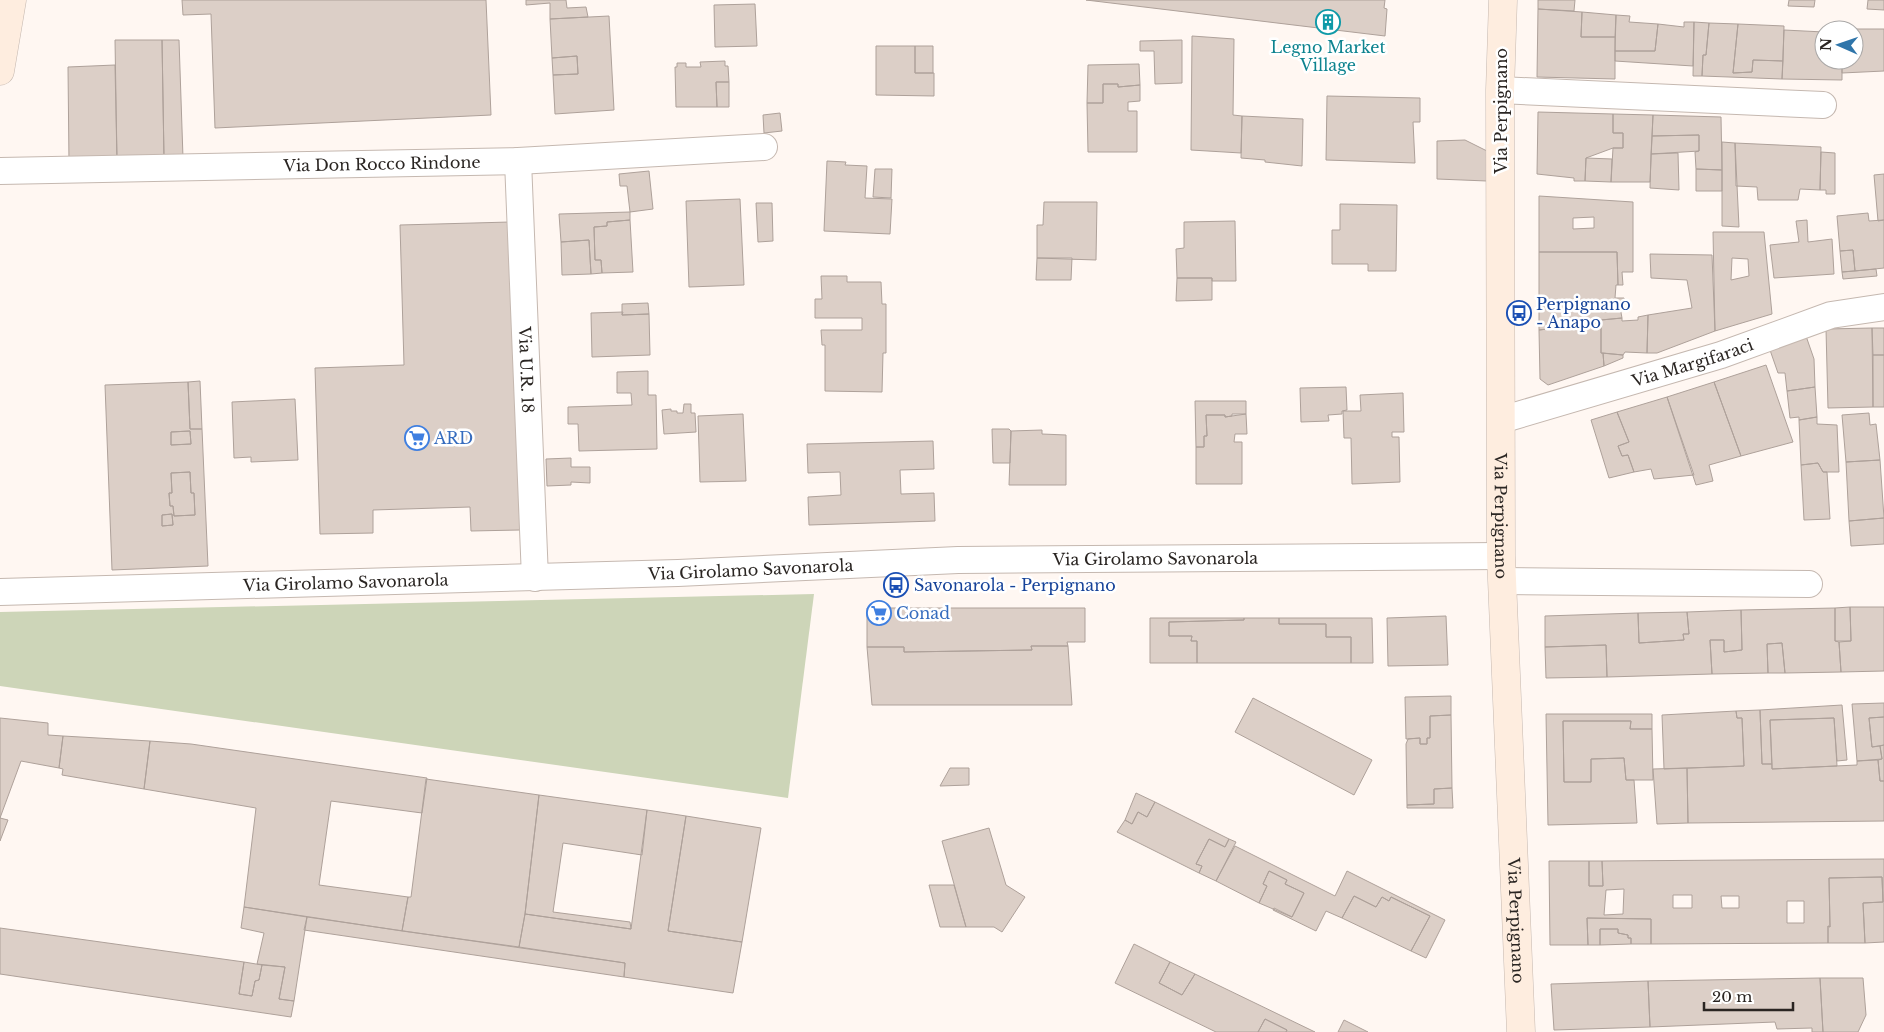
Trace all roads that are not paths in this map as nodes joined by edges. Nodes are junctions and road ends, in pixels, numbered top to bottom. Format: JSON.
{"nodes":[{"id":1,"x":12,"y":0,"type":"edge"},
{"id":2,"x":1502,"y":0,"type":"edge"},
{"id":3,"x":0,"y":71,"type":"edge"},
{"id":4,"x":1500,"y":90,"type":"junction"},
{"id":5,"x":1823,"y":105,"type":"dead end"},
{"id":6,"x":764,"y":148,"type":"dead end"},
{"id":7,"x":518,"y":161,"type":"junction"},
{"id":8,"x":0,"y":171,"type":"edge"},
{"id":9,"x":1884,"y":307,"type":"edge"},
{"id":10,"x":1501,"y":420,"type":"junction"},
{"id":11,"x":1502,"y":568,"type":"junction"},
{"id":12,"x":535,"y":578,"type":"junction"},
{"id":13,"x":1809,"y":584,"type":"dead end"},
{"id":14,"x":0,"y":592,"type":"edge"},
{"id":15,"x":1521,"y":1032,"type":"edge"}],
"edges":[{"from":1,"to":3,"type":"street"},
{"from":2,"to":4,"type":"street","name":"Via Perpignano"},
{"from":4,"to":5,"type":"street"},
{"from":4,"to":10,"type":"street","name":"Via Perpignano"},
{"from":6,"to":7,"type":"street","name":"Via Don Rocco Rindone"},
{"from":7,"to":8,"type":"street","name":"Via Don Rocco Rindone"},
{"from":7,"to":12,"type":"street","name":"Via U.R. 18"},
{"from":9,"to":10,"type":"street","name":"Via Margifaraci"},
{"from":10,"to":11,"type":"street","name":"Via Perpignano"},
{"from":11,"to":12,"type":"street","name":"Via Girolamo Savonarola"},
{"from":11,"to":13,"type":"street","name":"Via Girolamo Savonarola"},
{"from":11,"to":15,"type":"street","name":"Via Perpignano"},
{"from":12,"to":14,"type":"street","name":"Via Girolamo Savonarola"}]}
